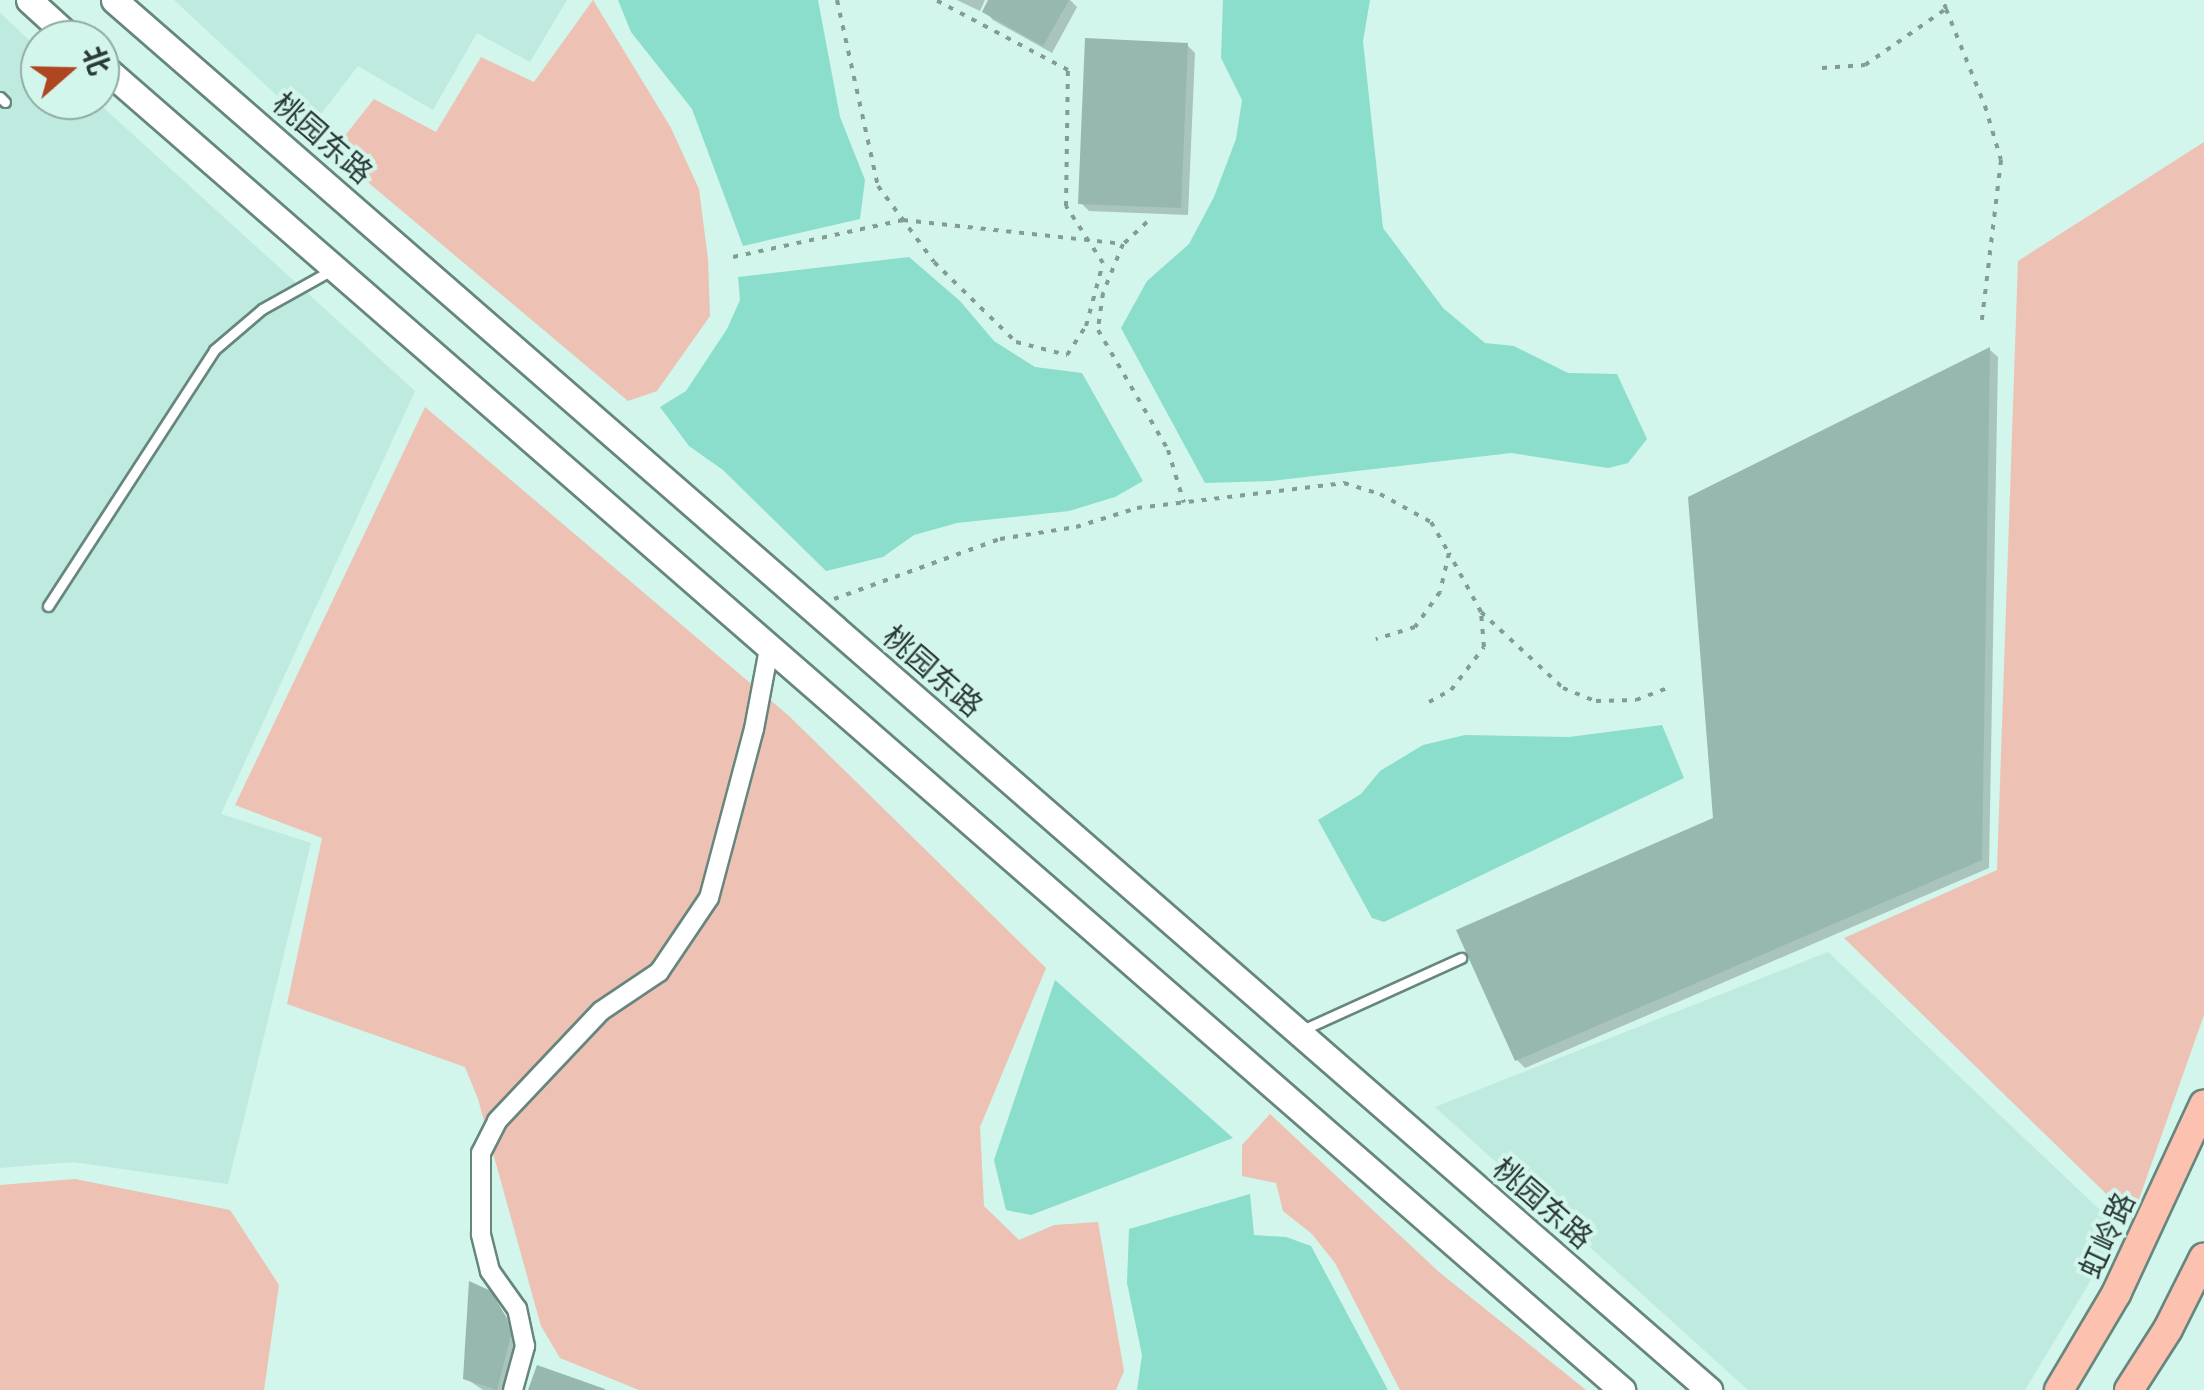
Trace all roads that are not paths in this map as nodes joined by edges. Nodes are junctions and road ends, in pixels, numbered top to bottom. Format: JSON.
{"nodes":[{"id":1,"x":28,"y":0,"type":"edge"},
{"id":2,"x":114,"y":0,"type":"edge"},
{"id":3,"x":51,"y":20,"type":"edge"},
{"id":4,"x":120,"y":82,"type":"edge"},
{"id":5,"x":332,"y":270,"type":"junction"},
{"id":6,"x":48,"y":606,"type":"dead end"},
{"id":7,"x":769,"y":649,"type":"junction"},
{"id":8,"x":1461,"y":958,"type":"dead end"},
{"id":9,"x":1298,"y":1032,"type":"junction"},
{"id":10,"x":2204,"y":1104,"type":"edge"},
{"id":11,"x":2204,"y":1257,"type":"edge"},
{"id":12,"x":512,"y":1390,"type":"edge"},
{"id":13,"x":1622,"y":1390,"type":"edge"},
{"id":14,"x":1709,"y":1390,"type":"edge"},
{"id":15,"x":2059,"y":1390,"type":"edge"},
{"id":16,"x":2129,"y":1390,"type":"edge"}],
"edges":[{"from":1,"to":3,"type":"main road"},
{"from":2,"to":9,"type":"main road","name":"桃园东路"},
{"from":4,"to":5,"type":"main road"},
{"from":5,"to":6,"type":"lane"},
{"from":5,"to":7,"type":"main road"},
{"from":7,"to":12,"type":"street"},
{"from":7,"to":13,"type":"main road"},
{"from":8,"to":9,"type":"lane"},
{"from":9,"to":14,"type":"main road","name":"桃园东路"},
{"from":10,"to":15,"type":"main road","name":"虹岭路"},
{"from":11,"to":16,"type":"main road"}]}
